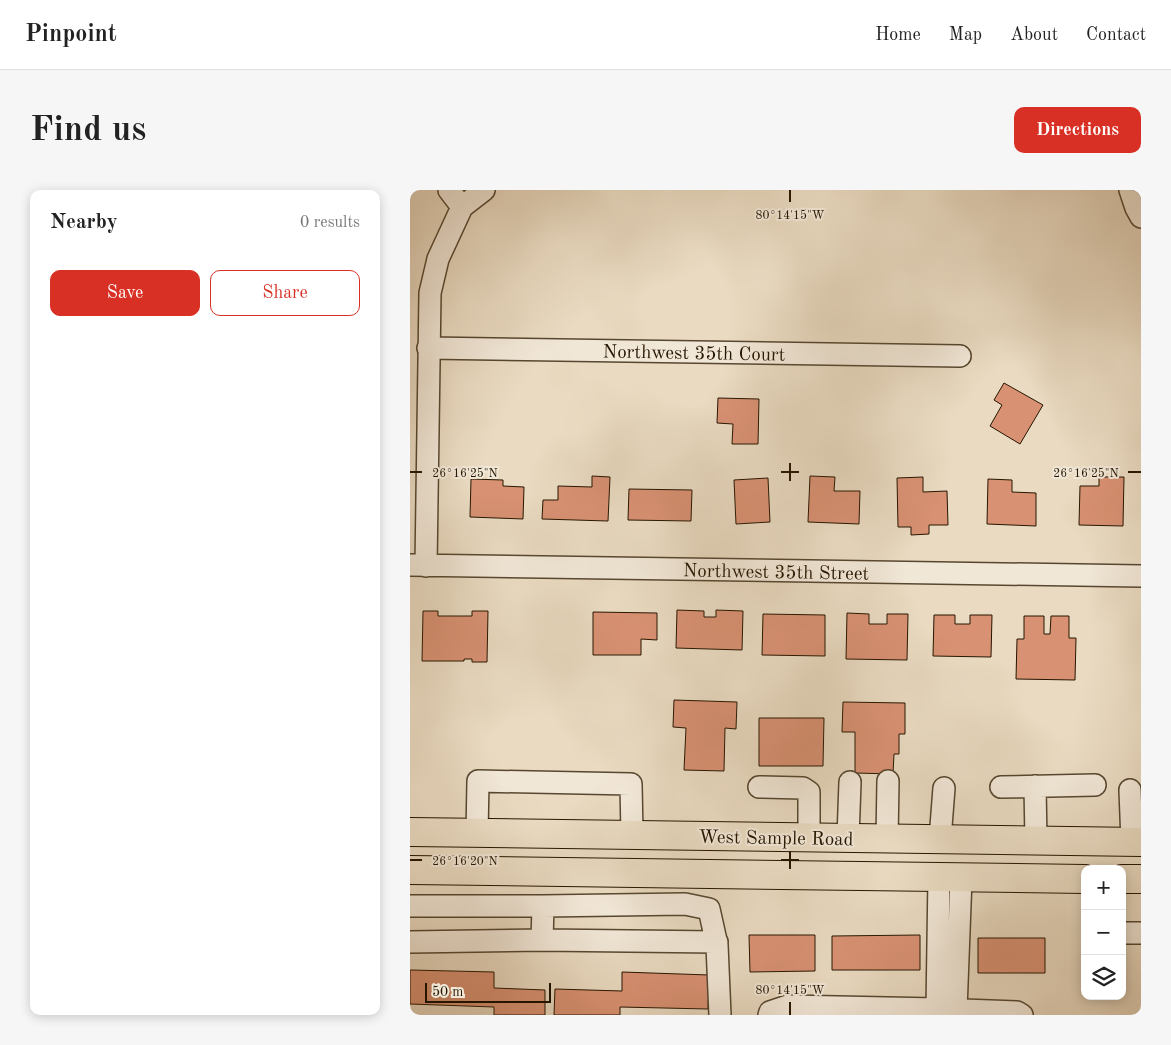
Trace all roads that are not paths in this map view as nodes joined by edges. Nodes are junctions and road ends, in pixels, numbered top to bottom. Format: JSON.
{"nodes":[{"id":1,"x":449,"y":190,"type":"edge"},
{"id":2,"x":484,"y":190,"type":"edge"},
{"id":3,"x":1130,"y":190,"type":"edge"},
{"id":4,"x":462,"y":207,"type":"junction"},
{"id":5,"x":1141,"y":217,"type":"edge"},
{"id":6,"x":428,"y":348,"type":"junction"},
{"id":7,"x":960,"y":356,"type":"dead end"},
{"id":8,"x":418,"y":565,"type":"edge"},
{"id":9,"x":1141,"y":576,"type":"edge"},
{"id":10,"x":888,"y":781,"type":"dead end"},
{"id":11,"x":850,"y":782,"type":"dead end"},
{"id":12,"x":1095,"y":785,"type":"dead end"},
{"id":13,"x":1035,"y":786,"type":"junction"},
{"id":14,"x":759,"y":787,"type":"dead end"},
{"id":15,"x":1001,"y":787,"type":"dead end"},
{"id":16,"x":944,"y":788,"type":"dead end"},
{"id":17,"x":1130,"y":790,"type":"dead end"},
{"id":18,"x":410,"y":832,"type":"edge"},
{"id":19,"x":477,"y":833,"type":"junction"},
{"id":20,"x":632,"y":835,"type":"junction"},
{"id":21,"x":809,"y":837,"type":"junction"},
{"id":22,"x":848,"y":838,"type":"junction"},
{"id":23,"x":887,"y":839,"type":"junction"},
{"id":24,"x":940,"y":839,"type":"junction"},
{"id":25,"x":1036,"y":841,"type":"junction"},
{"id":26,"x":1137,"y":842,"type":"edge"},
{"id":27,"x":410,"y":870,"type":"edge"},
{"id":28,"x":537,"y":871,"type":"junction"},
{"id":29,"x":950,"y":877,"type":"junction"},
{"id":30,"x":1081,"y":879,"type":"edge"},
{"id":31,"x":1126,"y":879,"type":"edge"},
{"id":32,"x":1141,"y":879,"type":"edge"},
{"id":33,"x":410,"y":906,"type":"edge"},
{"id":34,"x":540,"y":906,"type":"junction"},
{"id":35,"x":1126,"y":932,"type":"edge"},
{"id":36,"x":1141,"y":933,"type":"edge"},
{"id":37,"x":542,"y":940,"type":"junction"},
{"id":38,"x":410,"y":942,"type":"edge"},
{"id":39,"x":716,"y":942,"type":"junction"},
{"id":40,"x":947,"y":1009,"type":"junction"},
{"id":41,"x":720,"y":1015,"type":"edge"},
{"id":42,"x":769,"y":1015,"type":"edge"},
{"id":43,"x":1022,"y":1015,"type":"edge"}],
"edges":[{"from":1,"to":4,"type":"street"},
{"from":2,"to":4,"type":"street"},
{"from":3,"to":5,"type":"street"},
{"from":4,"to":6,"type":"street"},
{"from":6,"to":7,"type":"street","name":"Northwest 35th Court"},
{"from":6,"to":8,"type":"street"},
{"from":8,"to":9,"type":"street","name":"Northwest 35th Street"},
{"from":10,"to":23,"type":"street"},
{"from":11,"to":22,"type":"street"},
{"from":12,"to":13,"type":"street"},
{"from":13,"to":15,"type":"street"},
{"from":13,"to":25,"type":"street"},
{"from":14,"to":21,"type":"street"},
{"from":16,"to":24,"type":"street"},
{"from":17,"to":26,"type":"street"},
{"from":18,"to":19,"type":"main road","name":"West Sample Road"},
{"from":19,"to":20,"type":"main road","name":"West Sample Road"},
{"from":19,"to":20,"type":"street"},
{"from":20,"to":21,"type":"main road","name":"West Sample Road"},
{"from":21,"to":22,"type":"main road","name":"West Sample Road"},
{"from":22,"to":23,"type":"main road","name":"West Sample Road"},
{"from":23,"to":24,"type":"main road","name":"West Sample Road"},
{"from":24,"to":25,"type":"main road","name":"West Sample Road"},
{"from":25,"to":26,"type":"main road","name":"West Sample Road"},
{"from":27,"to":28,"type":"main road","name":"West Sample Road"},
{"from":28,"to":29,"type":"main road","name":"West Sample Road"},
{"from":28,"to":34,"type":"street"},
{"from":29,"to":30,"type":"main road","name":"West Sample Road"},
{"from":29,"to":40,"type":"street"},
{"from":31,"to":32,"type":"main road"},
{"from":33,"to":34,"type":"street"},
{"from":34,"to":37,"type":"street"},
{"from":34,"to":39,"type":"street"},
{"from":35,"to":36,"type":"street"},
{"from":37,"to":38,"type":"street"},
{"from":37,"to":39,"type":"street"},
{"from":39,"to":41,"type":"street"},
{"from":40,"to":42,"type":"street"},
{"from":40,"to":43,"type":"street"}]}
